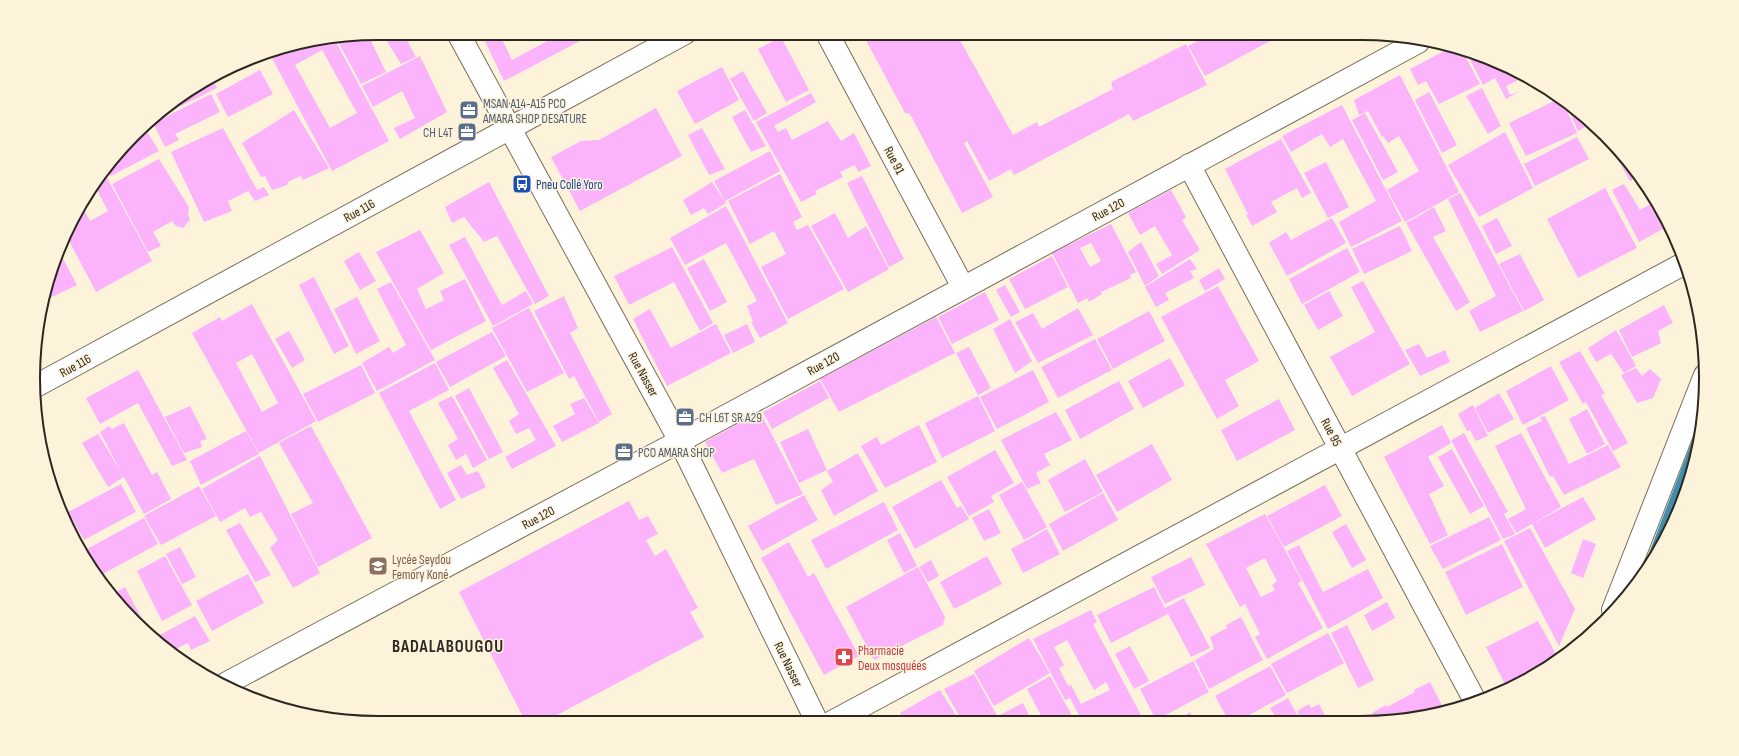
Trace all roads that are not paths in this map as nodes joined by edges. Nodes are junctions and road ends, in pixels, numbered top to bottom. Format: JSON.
{"nodes":[{"id":1,"x":462,"y":40,"type":"edge"},
{"id":2,"x":672,"y":40,"type":"edge"},
{"id":3,"x":831,"y":40,"type":"edge"},
{"id":4,"x":1414,"y":44,"type":"edge"},
{"id":5,"x":509,"y":128,"type":"junction"},
{"id":6,"x":1188,"y":165,"type":"junction"},
{"id":7,"x":1680,"y":266,"type":"edge"},
{"id":8,"x":963,"y":287,"type":"junction"},
{"id":9,"x":40,"y":384,"type":"edge"},
{"id":10,"x":1698,"y":392,"type":"edge"},
{"id":11,"x":680,"y":441,"type":"junction"},
{"id":12,"x":1340,"y":448,"type":"junction"},
{"id":13,"x":1618,"y":597,"type":"edge"},
{"id":14,"x":231,"y":682,"type":"edge"},
{"id":15,"x":1473,"y":697,"type":"edge"},
{"id":16,"x":814,"y":716,"type":"edge"},
{"id":17,"x":843,"y":716,"type":"edge"}],
"edges":[{"from":1,"to":5,"type":"street","name":"Rue Nasser"},
{"from":2,"to":5,"type":"street","name":"Rue 116"},
{"from":3,"to":8,"type":"street","name":"Rue 91"},
{"from":4,"to":6,"type":"street","name":"Rue 120"},
{"from":5,"to":9,"type":"street","name":"Rue 116"},
{"from":5,"to":11,"type":"street","name":"Rue Nasser"},
{"from":6,"to":8,"type":"street","name":"Rue 120"},
{"from":6,"to":12,"type":"street","name":"Rue 95"},
{"from":7,"to":12,"type":"street"},
{"from":8,"to":11,"type":"street","name":"Rue 120"},
{"from":10,"to":13,"type":"street"},
{"from":11,"to":14,"type":"street","name":"Rue 120"},
{"from":11,"to":16,"type":"street","name":"Rue Nasser"},
{"from":12,"to":15,"type":"street","name":"Rue 95"},
{"from":12,"to":17,"type":"street"}]}
